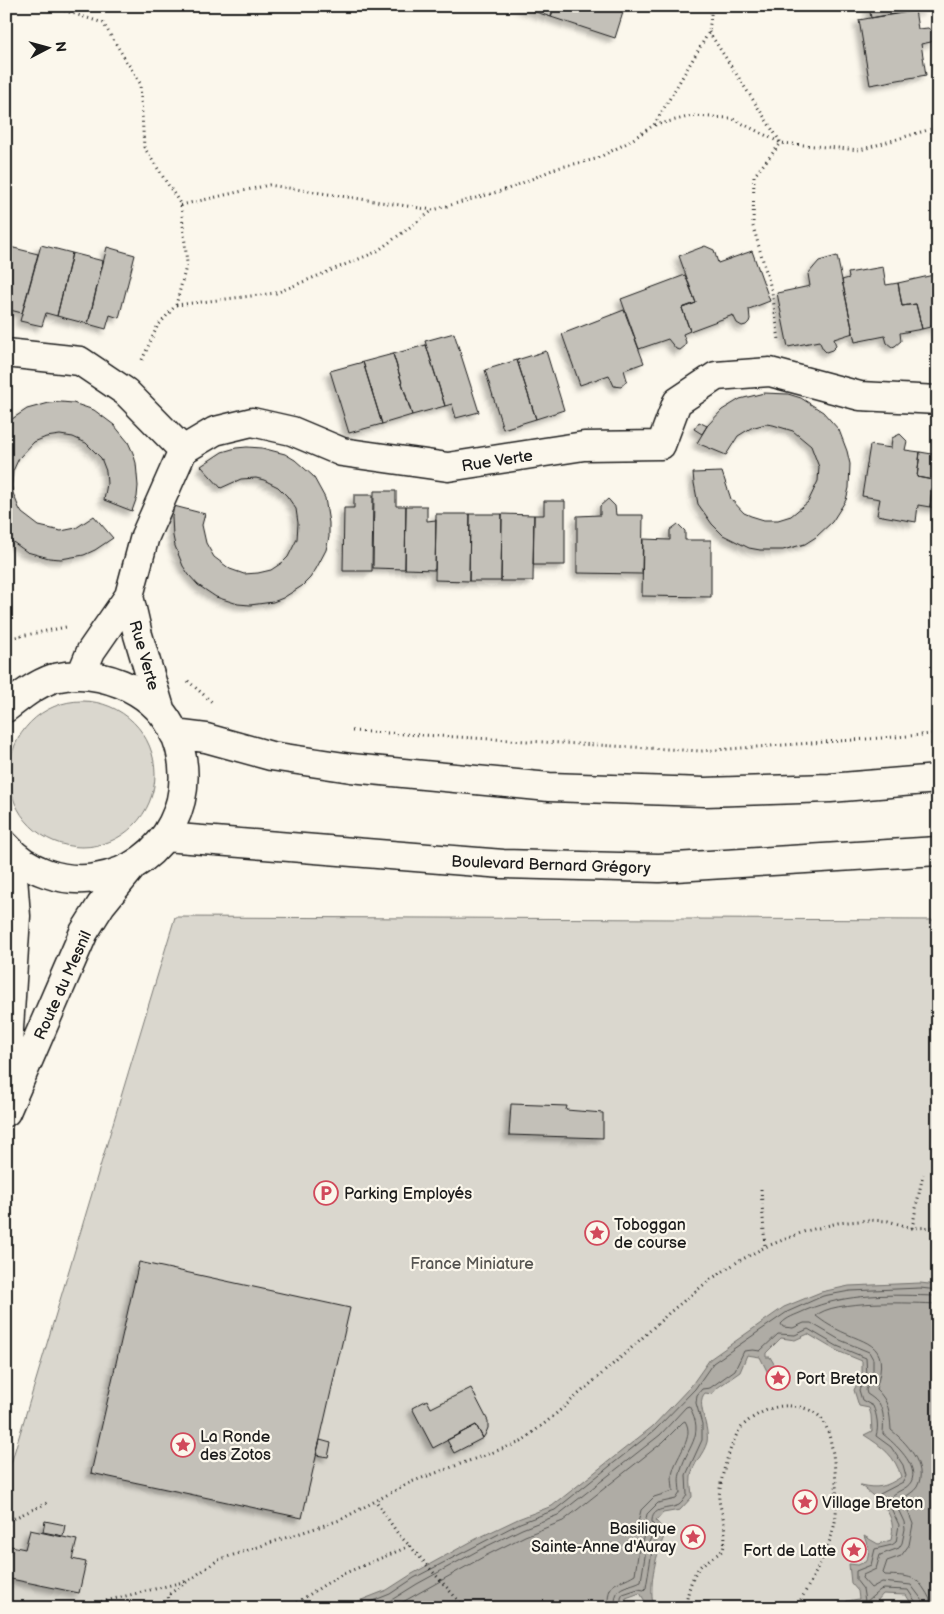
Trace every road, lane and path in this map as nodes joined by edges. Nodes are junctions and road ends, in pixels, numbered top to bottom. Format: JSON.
{"nodes":[{"id":1,"x":50,"y":6,"type":"edge"},
{"id":2,"x":712,"y":6,"type":"edge"},
{"id":3,"x":709,"y":32,"type":"junction"},
{"id":4,"x":654,"y":125,"type":"junction"},
{"id":5,"x":938,"y":127,"type":"edge"},
{"id":6,"x":781,"y":142,"type":"junction"},
{"id":7,"x":181,"y":205,"type":"junction"},
{"id":8,"x":432,"y":210,"type":"junction"},
{"id":9,"x":176,"y":305,"type":"junction"},
{"id":10,"x":6,"y":354,"type":"edge"},
{"id":11,"x":770,"y":372,"type":"junction"},
{"id":12,"x":126,"y":392,"type":"junction"},
{"id":13,"x":938,"y":400,"type":"edge"},
{"id":14,"x":183,"y":450,"type":"junction"},
{"id":15,"x":129,"y":596,"type":"junction"},
{"id":16,"x":109,"y":625,"type":"junction"},
{"id":17,"x":6,"y":639,"type":"edge"},
{"id":18,"x":81,"y":675,"type":"junction"},
{"id":19,"x":188,"y":680,"type":"dead end"},
{"id":20,"x":18,"y":687,"type":"edge"},
{"id":21,"x":215,"y":705,"type":"dead end"},
{"id":22,"x":6,"y":708,"type":"edge"},
{"id":23,"x":168,"y":724,"type":"junction"},
{"id":24,"x":345,"y":730,"type":"dead end"},
{"id":25,"x":938,"y":732,"type":"edge"},
{"id":26,"x":938,"y":779,"type":"edge"},
{"id":27,"x":165,"y":837,"type":"junction"},
{"id":28,"x":9,"y":848,"type":"edge"},
{"id":29,"x":938,"y":850,"type":"edge"},
{"id":30,"x":132,"y":867,"type":"junction"},
{"id":31,"x":6,"y":1077,"type":"edge"},
{"id":32,"x":6,"y":1112,"type":"edge"},
{"id":33,"x":923,"y":1174,"type":"dead end"},
{"id":34,"x":760,"y":1189,"type":"dead end"},
{"id":35,"x":938,"y":1227,"type":"edge"},
{"id":36,"x":912,"y":1228,"type":"junction"},
{"id":37,"x":765,"y":1247,"type":"junction"},
{"id":38,"x":376,"y":1501,"type":"junction"},
{"id":39,"x":47,"y":1503,"type":"dead end"},
{"id":40,"x":6,"y":1530,"type":"edge"},
{"id":41,"x":410,"y":1546,"type":"junction"},
{"id":42,"x":190,"y":1580,"type":"junction"},
{"id":43,"x":77,"y":1608,"type":"edge"},
{"id":44,"x":170,"y":1608,"type":"edge"},
{"id":45,"x":289,"y":1608,"type":"edge"},
{"id":46,"x":465,"y":1608,"type":"edge"},
{"id":47,"x":686,"y":1608,"type":"edge"},
{"id":48,"x":799,"y":1608,"type":"edge"}],
"edges":[{"from":1,"to":7,"type":"path"},
{"from":2,"to":3,"type":"path"},
{"from":3,"to":4,"type":"path"},
{"from":3,"to":6,"type":"path"},
{"from":4,"to":6,"type":"path"},
{"from":4,"to":8,"type":"path"},
{"from":5,"to":6,"type":"path"},
{"from":6,"to":11,"type":"path"},
{"from":7,"to":8,"type":"path"},
{"from":7,"to":9,"type":"path"},
{"from":8,"to":9,"type":"path"},
{"from":9,"to":12,"type":"path"},
{"from":10,"to":12,"type":"street"},
{"from":11,"to":13,"type":"street","name":"Rue Verte"},
{"from":11,"to":14,"type":"street","name":"Rue Verte"},
{"from":12,"to":14,"type":"street"},
{"from":14,"to":15,"type":"street","name":"Rue Verte"},
{"from":15,"to":16,"type":"street","name":"Rue Verte"},
{"from":15,"to":23,"type":"street","name":"Rue Verte"},
{"from":16,"to":17,"type":"path"},
{"from":16,"to":18,"type":"street","name":"Rue Verte"},
{"from":18,"to":20,"type":"street"},
{"from":18,"to":23,"type":"street"},
{"from":19,"to":21,"type":"path"},
{"from":20,"to":22,"type":"street"},
{"from":23,"to":26,"type":"street"},
{"from":23,"to":27,"type":"street","name":"Rue Verte"},
{"from":24,"to":25,"type":"path"},
{"from":27,"to":29,"type":"street","name":"Boulevard Bernard Grégory"},
{"from":27,"to":30,"type":"street","name":"Rue Verte"},
{"from":28,"to":30,"type":"street"},
{"from":28,"to":31,"type":"street","name":"Route du Mesnil"},
{"from":30,"to":32,"type":"street","name":"Route du Mesnil"},
{"from":33,"to":36,"type":"path"},
{"from":34,"to":37,"type":"path"},
{"from":35,"to":36,"type":"path"},
{"from":36,"to":37,"type":"path"},
{"from":37,"to":38,"type":"path"},
{"from":38,"to":41,"type":"path"},
{"from":38,"to":42,"type":"path"},
{"from":39,"to":40,"type":"path"},
{"from":41,"to":45,"type":"path"},
{"from":41,"to":46,"type":"path"},
{"from":42,"to":43,"type":"path"},
{"from":42,"to":44,"type":"path"},
{"from":47,"to":48,"type":"path"}]}
